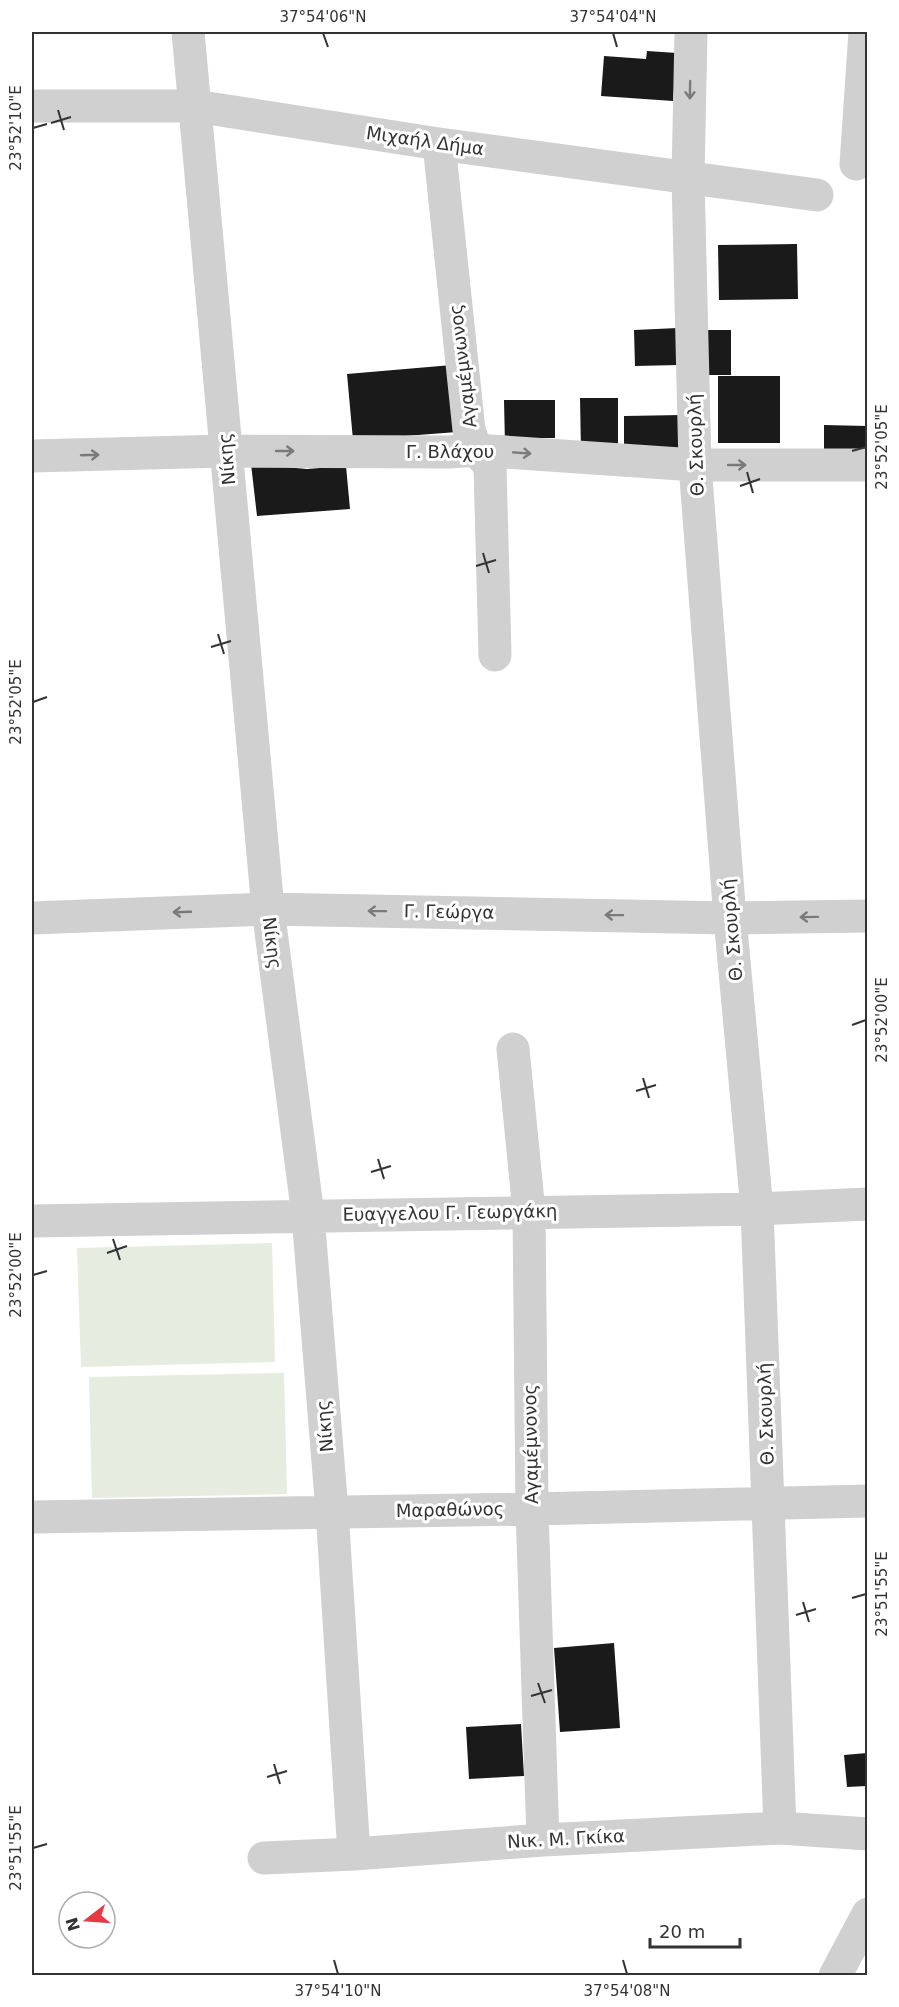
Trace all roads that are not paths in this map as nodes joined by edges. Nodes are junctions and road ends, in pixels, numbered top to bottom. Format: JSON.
{"nodes":[{"id":1,"x":188,"y":32,"type":"edge"},
{"id":2,"x":691,"y":32,"type":"edge"},
{"id":3,"x":866,"y":32,"type":"edge"},
{"id":4,"x":32,"y":106,"type":"edge"},
{"id":5,"x":195,"y":106,"type":"junction"},
{"id":6,"x":439,"y":144,"type":"junction"},
{"id":7,"x":856,"y":164,"type":"dead end"},
{"id":8,"x":688,"y":178,"type":"junction"},
{"id":9,"x":817,"y":195,"type":"dead end"},
{"id":10,"x":476,"y":450,"type":"junction"},
{"id":11,"x":226,"y":451,"type":"junction"},
{"id":12,"x":32,"y":456,"type":"edge"},
{"id":13,"x":695,"y":465,"type":"junction"},
{"id":14,"x":867,"y":465,"type":"edge"},
{"id":15,"x":495,"y":655,"type":"dead end"},
{"id":16,"x":268,"y":909,"type":"junction"},
{"id":17,"x":867,"y":916,"type":"edge"},
{"id":18,"x":32,"y":918,"type":"edge"},
{"id":19,"x":730,"y":918,"type":"junction"},
{"id":20,"x":513,"y":1049,"type":"dead end"},
{"id":21,"x":867,"y":1204,"type":"edge"},
{"id":22,"x":757,"y":1209,"type":"junction"},
{"id":23,"x":529,"y":1212,"type":"junction"},
{"id":24,"x":308,"y":1215,"type":"junction"},
{"id":25,"x":32,"y":1221,"type":"edge"},
{"id":26,"x":867,"y":1501,"type":"edge"},
{"id":27,"x":769,"y":1504,"type":"junction"},
{"id":28,"x":532,"y":1509,"type":"junction"},
{"id":29,"x":332,"y":1511,"type":"junction"},
{"id":30,"x":32,"y":1517,"type":"edge"},
{"id":31,"x":780,"y":1828,"type":"junction"},
{"id":32,"x":867,"y":1834,"type":"edge"},
{"id":33,"x":543,"y":1840,"type":"junction"},
{"id":34,"x":354,"y":1854,"type":"junction"},
{"id":35,"x":264,"y":1858,"type":"dead end"},
{"id":36,"x":867,"y":1914,"type":"edge"},
{"id":37,"x":835,"y":1976,"type":"edge"}],
"edges":[{"from":1,"to":5,"type":"street","name":"Νίκης"},
{"from":2,"to":8,"type":"street","name":"Θ. Σκουρλή","one_way":true},
{"from":3,"to":7,"type":"street"},
{"from":4,"to":5,"type":"street","name":"Μιχαήλ Δήμα"},
{"from":5,"to":6,"type":"street","name":"Μιχαήλ Δήμα"},
{"from":5,"to":11,"type":"street","name":"Νίκης"},
{"from":6,"to":8,"type":"street","name":"Μιχαήλ Δήμα"},
{"from":6,"to":10,"type":"street","name":"Αγαμέμνωνος"},
{"from":8,"to":9,"type":"street","name":"Μιχαήλ Δήμα"},
{"from":8,"to":13,"type":"street","name":"Θ. Σκουρλή"},
{"from":11,"to":10,"type":"street","name":"Γ. Βλάχου","one_way":true},
{"from":10,"to":13,"type":"street","name":"Γ. Βλάχου","one_way":true},
{"from":10,"to":15,"type":"street","name":"Αγαμέμνωνος"},
{"from":12,"to":11,"type":"street","name":"Γ. Βλάχου","one_way":true},
{"from":11,"to":16,"type":"street","name":"Νίκης"},
{"from":13,"to":14,"type":"street","name":"Γ. Βλάχου","one_way":true},
{"from":13,"to":19,"type":"street","name":"Θ. Σκουρλή"},
{"from":16,"to":18,"type":"street","name":"Γ. Γεώργα","one_way":true},
{"from":19,"to":16,"type":"street","name":"Γ. Γεώργα","one_way":true},
{"from":16,"to":24,"type":"street","name":"Νίκης"},
{"from":17,"to":19,"type":"street","name":"Γ. Γεώργα","one_way":true},
{"from":19,"to":22,"type":"street","name":"Θ. Σκουρλή"},
{"from":20,"to":23,"type":"street","name":"Αγαμέμνονος"},
{"from":21,"to":22,"type":"street","name":"Ευαγγελου Γ. Γεωργάκη"},
{"from":22,"to":23,"type":"street","name":"Ευαγγελου Γ. Γεωργάκη"},
{"from":22,"to":27,"type":"street","name":"Θ. Σκουρλή"},
{"from":23,"to":24,"type":"street","name":"Ευαγγελου Γ. Γεωργάκη"},
{"from":23,"to":28,"type":"street","name":"Αγαμέμνονος"},
{"from":24,"to":25,"type":"street","name":"Ευαγγελου Γ. Γεωργάκη"},
{"from":24,"to":29,"type":"street","name":"Νίκης"},
{"from":26,"to":27,"type":"street","name":"Μαραθώνος"},
{"from":27,"to":28,"type":"street","name":"Μαραθώνος"},
{"from":27,"to":31,"type":"street","name":"Θ. Σκουρλή"},
{"from":28,"to":29,"type":"street","name":"Μαραθώνος"},
{"from":28,"to":33,"type":"street","name":"Αγαμέμνονος"},
{"from":29,"to":30,"type":"street","name":"Μαραθώνος"},
{"from":29,"to":34,"type":"street","name":"Νίκης"},
{"from":31,"to":32,"type":"street","name":"Νικ. Μ. Γκίκα"},
{"from":31,"to":33,"type":"street","name":"Νικ. Μ. Γκίκα"},
{"from":33,"to":34,"type":"street","name":"Νικ. Μ. Γκίκα"},
{"from":34,"to":35,"type":"street","name":"Νικ. Μ. Γκίκα"},
{"from":36,"to":37,"type":"street"}]}
